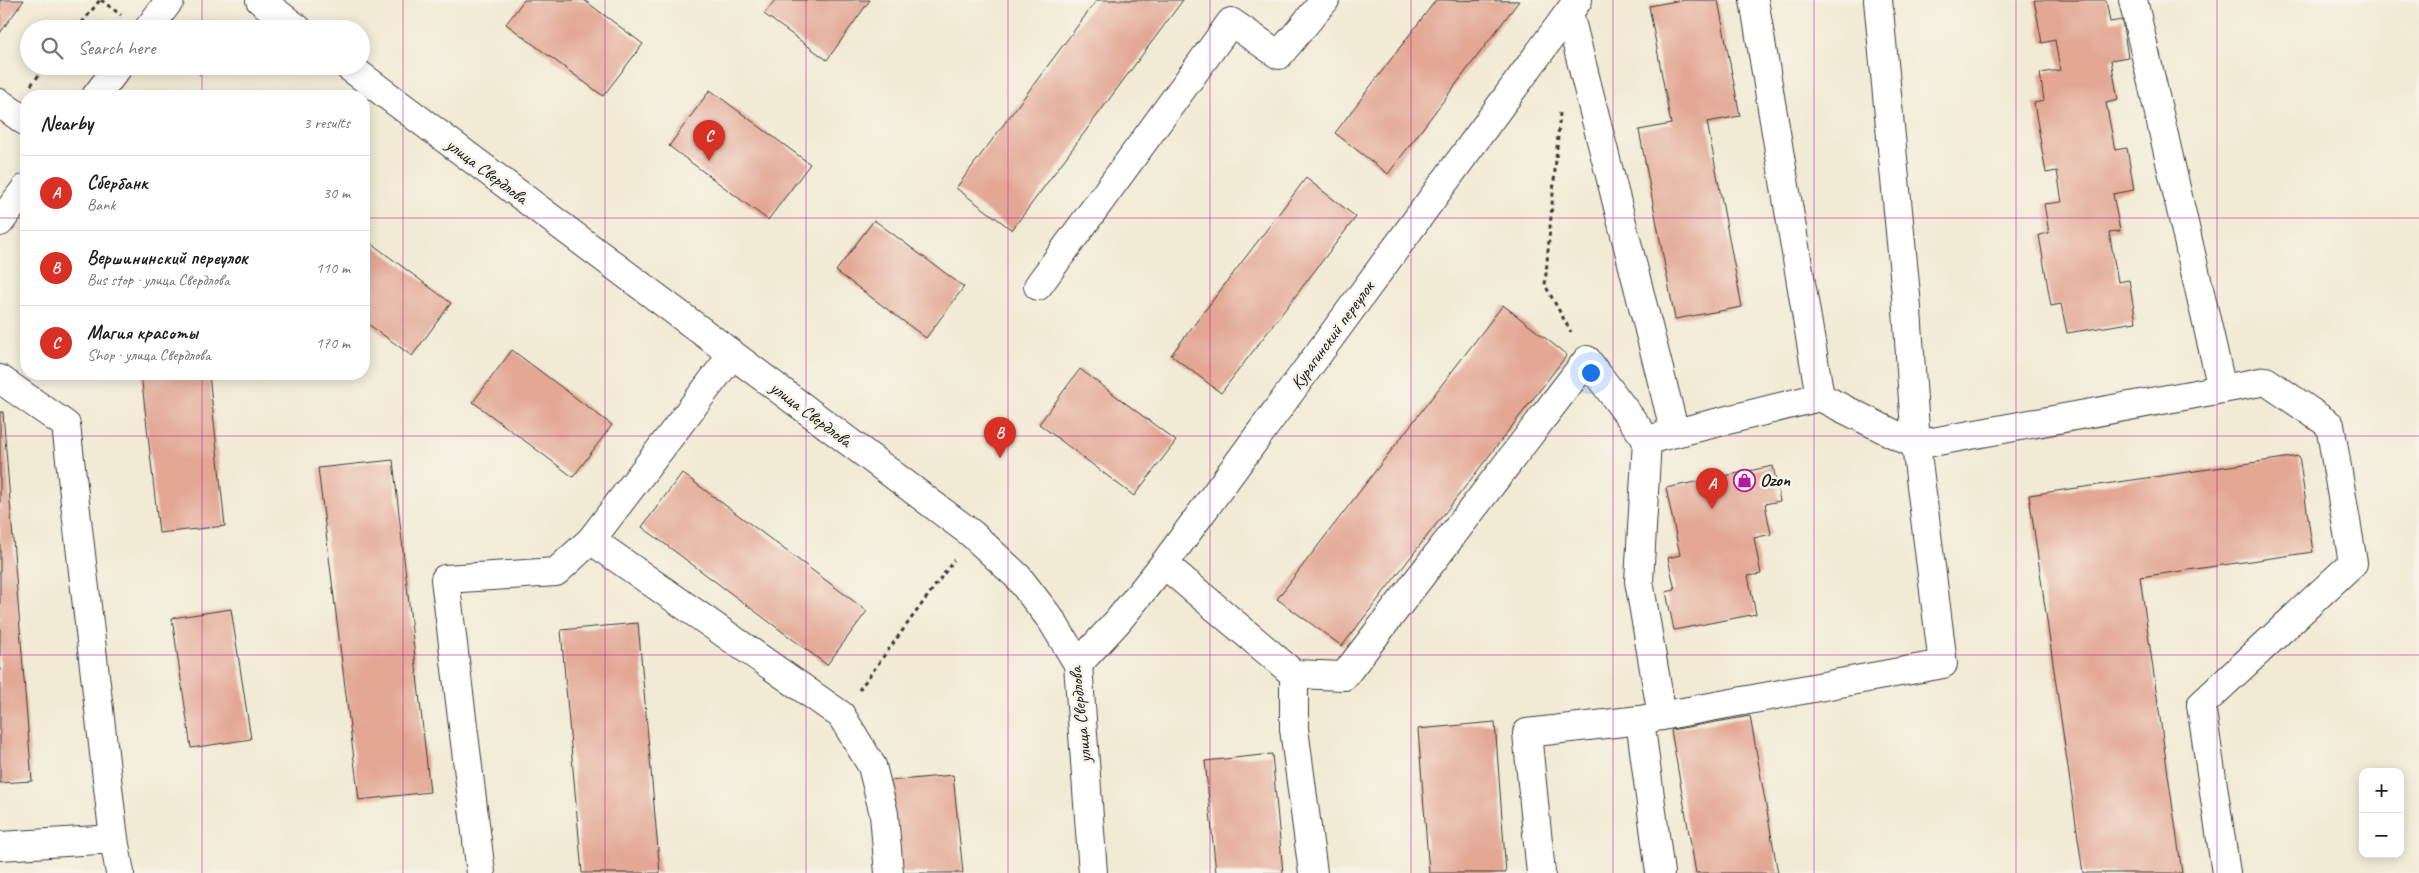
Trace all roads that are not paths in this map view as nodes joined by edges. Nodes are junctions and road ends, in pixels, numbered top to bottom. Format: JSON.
{"nodes":[{"id":1,"x":170,"y":0,"type":"edge"},
{"id":2,"x":260,"y":0,"type":"edge"},
{"id":3,"x":1325,"y":0,"type":"edge"},
{"id":4,"x":1754,"y":0,"type":"edge"},
{"id":5,"x":1878,"y":0,"type":"edge"},
{"id":6,"x":2133,"y":0,"type":"edge"},
{"id":7,"x":1573,"y":6,"type":"edge"},
{"id":8,"x":142,"y":20,"type":"edge"},
{"id":9,"x":286,"y":20,"type":"edge"},
{"id":10,"x":112,"y":75,"type":"edge"},
{"id":11,"x":360,"y":75,"type":"edge"},
{"id":12,"x":101,"y":90,"type":"edge"},
{"id":13,"x":0,"y":103,"type":"edge"},
{"id":14,"x":20,"y":118,"type":"edge"},
{"id":15,"x":20,"y":196,"type":"edge"},
{"id":16,"x":0,"y":222,"type":"edge"},
{"id":17,"x":1038,"y":286,"type":"dead end"},
{"id":18,"x":732,"y":355,"type":"junction"},
{"id":19,"x":0,"y":378,"type":"edge"},
{"id":20,"x":2222,"y":389,"type":"junction"},
{"id":21,"x":1820,"y":397,"type":"junction"},
{"id":22,"x":1675,"y":433,"type":"junction"},
{"id":23,"x":1647,"y":440,"type":"junction"},
{"id":24,"x":1916,"y":445,"type":"junction"},
{"id":25,"x":591,"y":540,"type":"junction"},
{"id":26,"x":1164,"y":564,"type":"junction"},
{"id":27,"x":1078,"y":664,"type":"junction"},
{"id":28,"x":1294,"y":674,"type":"junction"},
{"id":29,"x":1651,"y":718,"type":"junction"},
{"id":30,"x":114,"y":839,"type":"junction"},
{"id":31,"x":0,"y":846,"type":"edge"},
{"id":32,"x":120,"y":873,"type":"edge"},
{"id":33,"x":481,"y":873,"type":"edge"},
{"id":34,"x":889,"y":873,"type":"edge"},
{"id":35,"x":1093,"y":873,"type":"edge"},
{"id":36,"x":1313,"y":873,"type":"edge"},
{"id":37,"x":1541,"y":873,"type":"edge"},
{"id":38,"x":1660,"y":873,"type":"edge"},
{"id":39,"x":2226,"y":873,"type":"edge"}],
"edges":[{"from":1,"to":8,"type":"street"},
{"from":2,"to":9,"type":"street"},
{"from":3,"to":17,"type":"street"},
{"from":4,"to":21,"type":"street"},
{"from":5,"to":24,"type":"street"},
{"from":6,"to":20,"type":"street"},
{"from":7,"to":22,"type":"street"},
{"from":7,"to":26,"type":"street","name":"Курагинский переулок"},
{"from":10,"to":12,"type":"street"},
{"from":11,"to":18,"type":"street","name":"улица Свердлова"},
{"from":13,"to":14,"type":"street"},
{"from":15,"to":16,"type":"street"},
{"from":18,"to":25,"type":"street"},
{"from":18,"to":27,"type":"street","name":"улица Свердлова"},
{"from":19,"to":30,"type":"street"},
{"from":20,"to":24,"type":"street"},
{"from":20,"to":39,"type":"street"},
{"from":21,"to":22,"type":"street"},
{"from":21,"to":24,"type":"street"},
{"from":22,"to":23,"type":"street"},
{"from":23,"to":28,"type":"street"},
{"from":23,"to":29,"type":"street"},
{"from":24,"to":29,"type":"street"},
{"from":25,"to":33,"type":"street"},
{"from":25,"to":34,"type":"street"},
{"from":26,"to":27,"type":"street","name":"Курагинский переулок"},
{"from":26,"to":28,"type":"street"},
{"from":27,"to":35,"type":"street","name":"улица Свердлова"},
{"from":28,"to":36,"type":"street"},
{"from":29,"to":37,"type":"street"},
{"from":29,"to":38,"type":"street"},
{"from":30,"to":31,"type":"street"},
{"from":30,"to":32,"type":"street"}]}
